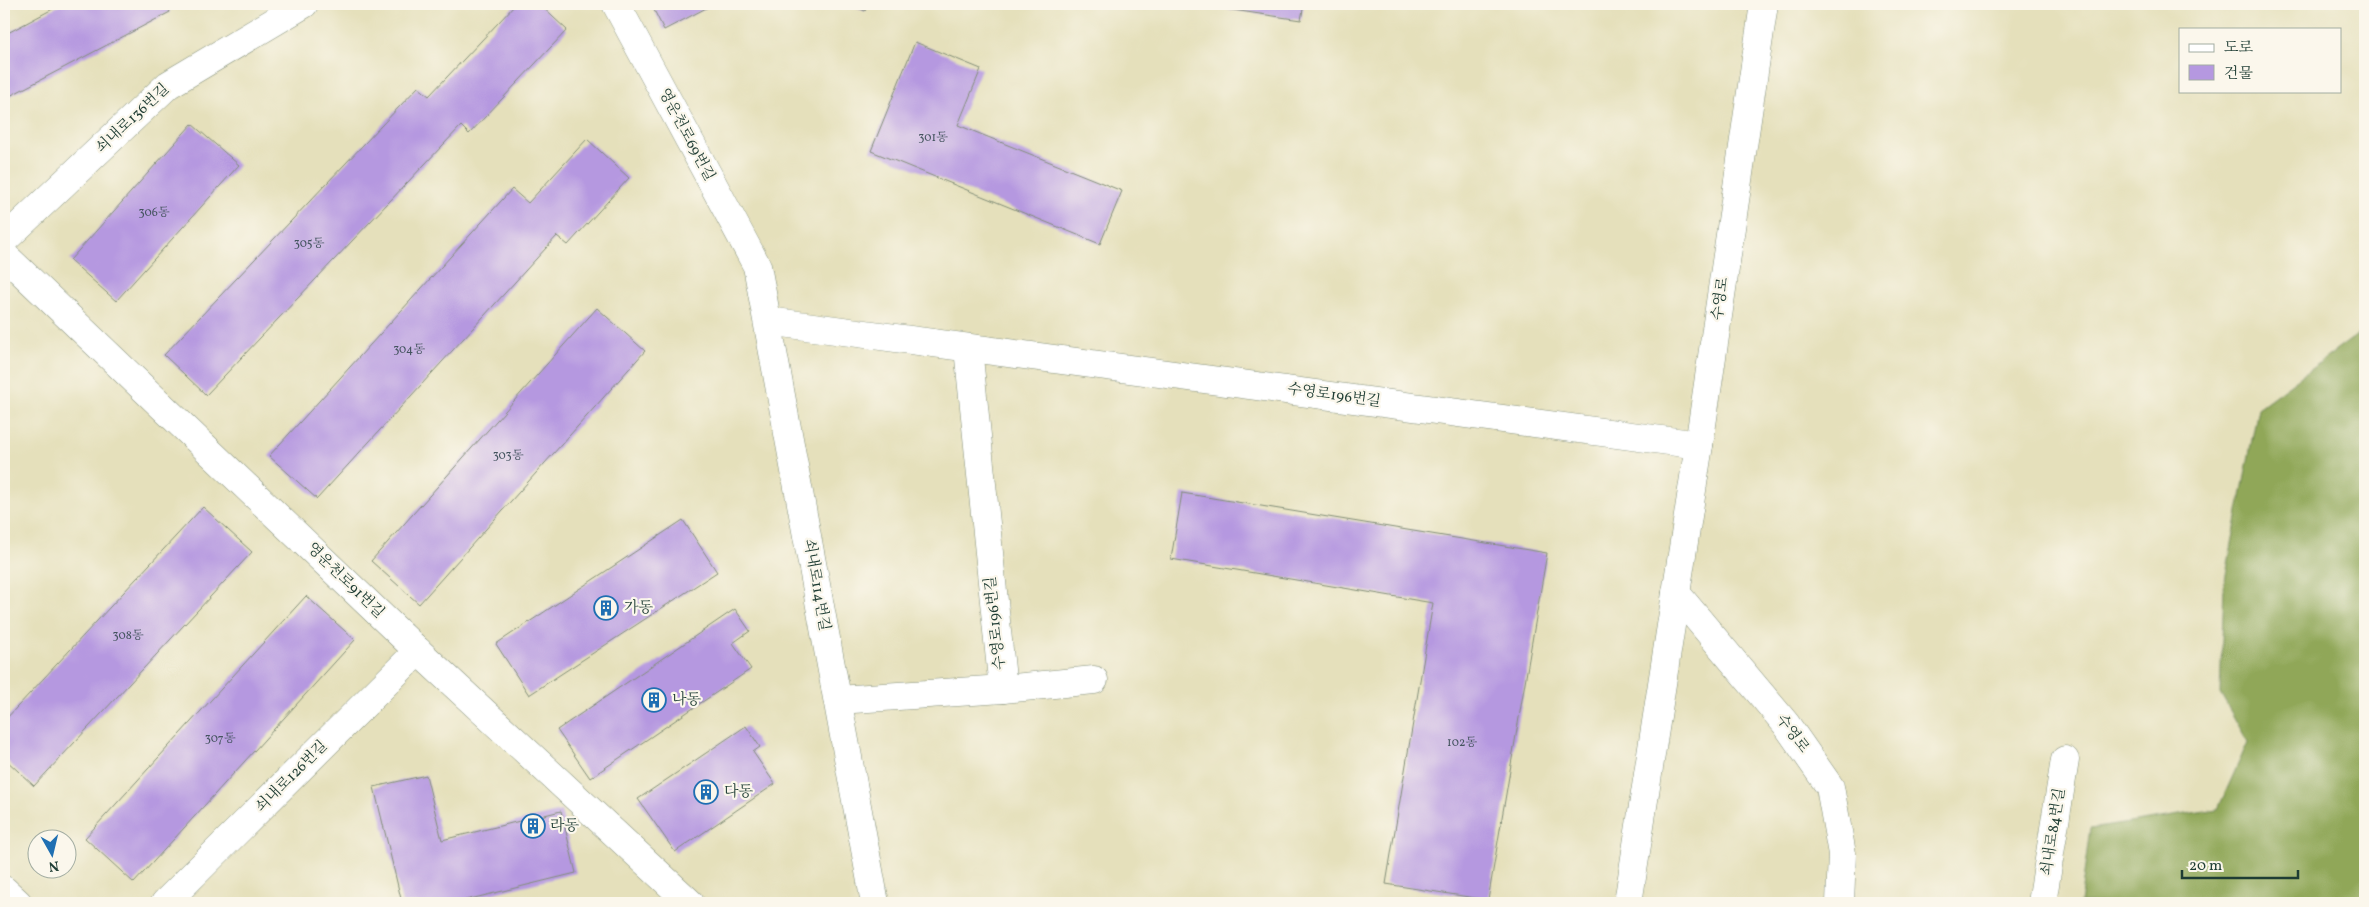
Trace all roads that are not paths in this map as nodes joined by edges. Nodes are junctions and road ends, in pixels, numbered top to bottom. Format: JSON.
{"nodes":[{"id":1,"x":304,"y":4,"type":"edge"},
{"id":2,"x":616,"y":4,"type":"edge"},
{"id":3,"x":1764,"y":4,"type":"edge"},
{"id":4,"x":4,"y":240,"type":"edge"},
{"id":5,"x":4,"y":256,"type":"edge"},
{"id":6,"x":757,"y":266,"type":"joint"},
{"id":7,"x":768,"y":321,"type":"junction"},
{"id":8,"x":968,"y":348,"type":"junction"},
{"id":9,"x":1699,"y":444,"type":"junction"},
{"id":10,"x":1676,"y":593,"type":"junction"},
{"id":11,"x":418,"y":651,"type":"junction"},
{"id":12,"x":1094,"y":680,"type":"dead end"},
{"id":13,"x":1003,"y":689,"type":"junction"},
{"id":14,"x":838,"y":700,"type":"junction"},
{"id":15,"x":2065,"y":760,"type":"dead end"},
{"id":16,"x":4,"y":890,"type":"edge"},
{"id":17,"x":18,"y":903,"type":"edge"},
{"id":18,"x":165,"y":903,"type":"edge"},
{"id":19,"x":690,"y":903,"type":"edge"},
{"id":20,"x":875,"y":903,"type":"edge"},
{"id":21,"x":1628,"y":903,"type":"edge"},
{"id":22,"x":1840,"y":903,"type":"edge"},
{"id":23,"x":2042,"y":903,"type":"edge"}],
"edges":[{"from":1,"to":4,"type":"street","name":"쇠내로136번길"},
{"from":2,"to":6,"type":"street","name":"영운천로69번길"},
{"from":3,"to":9,"type":"street","name":"수영로"},
{"from":5,"to":11,"type":"street","name":"영운천로91번길"},
{"from":6,"to":7,"type":"street","name":"쇠내로114번길"},
{"from":7,"to":8,"type":"street","name":"수영로196번길"},
{"from":7,"to":14,"type":"street","name":"쇠내로114번길"},
{"from":8,"to":9,"type":"street","name":"수영로196번길"},
{"from":8,"to":13,"type":"street","name":"수영로196번길"},
{"from":9,"to":10,"type":"street","name":"수영로"},
{"from":10,"to":21,"type":"street","name":"수영로"},
{"from":10,"to":22,"type":"street","name":"수영로"},
{"from":11,"to":18,"type":"street","name":"쇠내로126번길"},
{"from":11,"to":19,"type":"street","name":"영운천로91번길"},
{"from":12,"to":13,"type":"street"},
{"from":13,"to":14,"type":"street"},
{"from":14,"to":20,"type":"street","name":"쇠내로114번길"},
{"from":15,"to":23,"type":"street","name":"쇠내로84번길"},
{"from":16,"to":17,"type":"street"}]}
